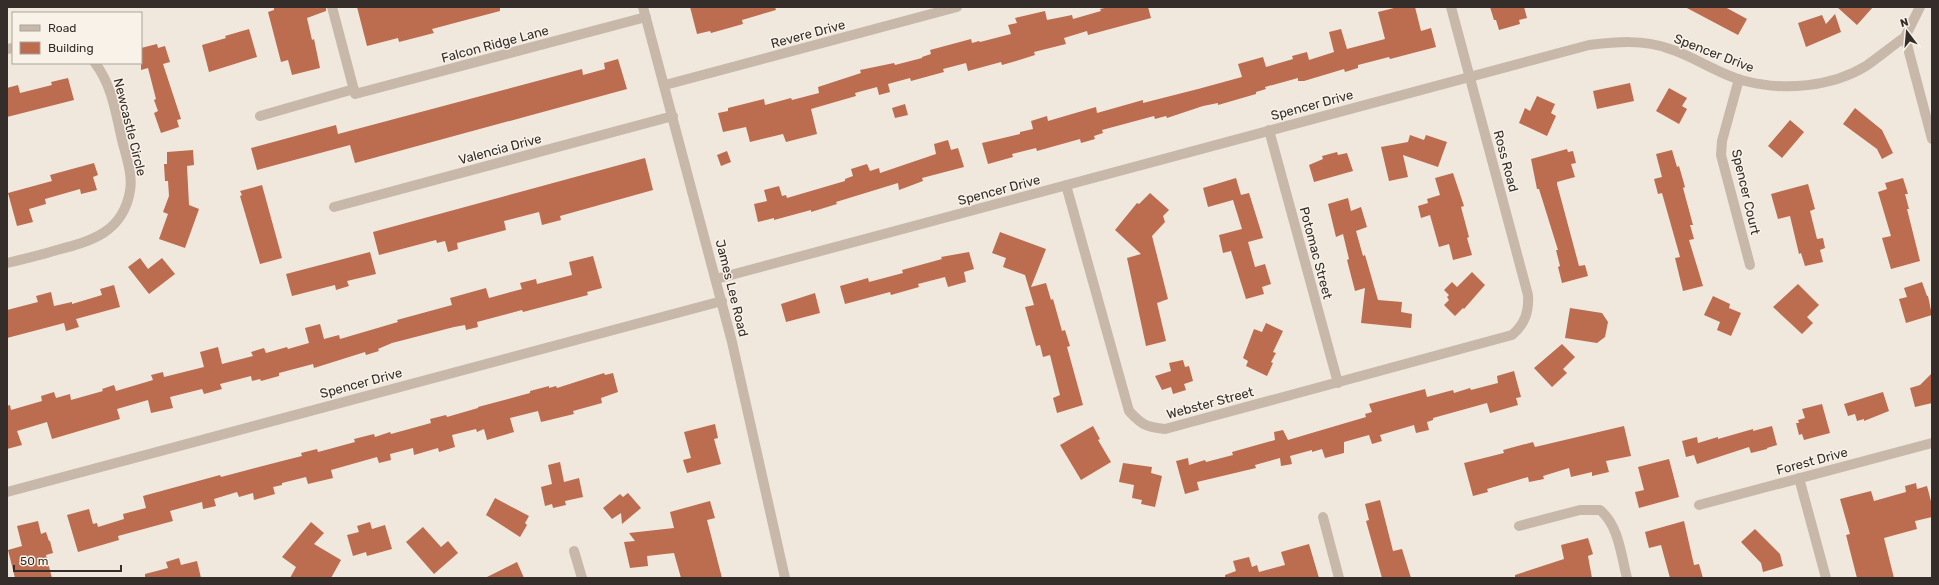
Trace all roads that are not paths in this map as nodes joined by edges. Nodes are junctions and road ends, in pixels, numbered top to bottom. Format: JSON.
{"nodes":[{"id":1,"x":332,"y":7,"type":"edge"},
{"id":2,"x":643,"y":7,"type":"edge"},
{"id":3,"x":957,"y":7,"type":"edge"},
{"id":4,"x":1451,"y":7,"type":"edge"},
{"id":5,"x":1920,"y":7,"type":"edge"},
{"id":6,"x":646,"y":17,"type":"junction"},
{"id":7,"x":1905,"y":37,"type":"junction"},
{"id":8,"x":96,"y":64,"type":"edge"},
{"id":9,"x":1470,"y":77,"type":"junction"},
{"id":10,"x":1739,"y":79,"type":"junction"},
{"id":11,"x":665,"y":85,"type":"junction"},
{"id":12,"x":354,"y":89,"type":"junction"},
{"id":13,"x":260,"y":116,"type":"dead end"},
{"id":14,"x":673,"y":116,"type":"junction"},
{"id":15,"x":1269,"y":130,"type":"junction"},
{"id":16,"x":1932,"y":139,"type":"edge"},
{"id":17,"x":1066,"y":185,"type":"junction"},
{"id":18,"x":334,"y":207,"type":"dead end"},
{"id":19,"x":7,"y":263,"type":"edge"},
{"id":20,"x":1750,"y":265,"type":"dead end"},
{"id":21,"x":716,"y":279,"type":"junction"},
{"id":22,"x":722,"y":301,"type":"junction"},
{"id":23,"x":1524,"y":322,"type":"joint"},
{"id":24,"x":1338,"y":383,"type":"junction"},
{"id":25,"x":1932,"y":443,"type":"edge"},
{"id":26,"x":1799,"y":478,"type":"junction"},
{"id":27,"x":7,"y":492,"type":"edge"},
{"id":28,"x":1699,"y":505,"type":"dead end"},
{"id":29,"x":1323,"y":517,"type":"dead end"},
{"id":30,"x":1519,"y":526,"type":"dead end"},
{"id":31,"x":574,"y":551,"type":"dead end"},
{"id":32,"x":582,"y":578,"type":"edge"},
{"id":33,"x":785,"y":578,"type":"edge"},
{"id":34,"x":1339,"y":578,"type":"edge"},
{"id":35,"x":1628,"y":578,"type":"edge"},
{"id":36,"x":1826,"y":578,"type":"edge"}],
"edges":[{"from":1,"to":12,"type":"street"},
{"from":2,"to":6,"type":"street","name":"James Lee Road"},
{"from":3,"to":11,"type":"street","name":"Revere Drive"},
{"from":4,"to":9,"type":"street","name":"Ross Road"},
{"from":5,"to":7,"type":"street"},
{"from":6,"to":11,"type":"street","name":"James Lee Road"},
{"from":6,"to":12,"type":"street","name":"Falcon Ridge Lane"},
{"from":7,"to":10,"type":"street","name":"Spencer Drive"},
{"from":7,"to":16,"type":"street"},
{"from":8,"to":19,"type":"street","name":"Newcastle Circle"},
{"from":9,"to":10,"type":"street","name":"Spencer Drive"},
{"from":9,"to":15,"type":"street","name":"Spencer Drive"},
{"from":9,"to":23,"type":"street","name":"Ross Road"},
{"from":10,"to":20,"type":"street","name":"Spencer Court"},
{"from":11,"to":14,"type":"street","name":"James Lee Road"},
{"from":12,"to":13,"type":"street","name":"Falcon Ridge Lane"},
{"from":14,"to":18,"type":"street","name":"Valencia Drive"},
{"from":14,"to":21,"type":"street","name":"James Lee Road"},
{"from":15,"to":17,"type":"street","name":"Spencer Drive"},
{"from":15,"to":24,"type":"street","name":"Potomac Street"},
{"from":17,"to":21,"type":"street","name":"Spencer Drive"},
{"from":17,"to":24,"type":"street","name":"Webster Street"},
{"from":21,"to":22,"type":"street","name":"James Lee Road"},
{"from":22,"to":27,"type":"street","name":"Spencer Drive"},
{"from":22,"to":33,"type":"street","name":"James Lee Road"},
{"from":23,"to":24,"type":"street","name":"Webster Street"},
{"from":25,"to":26,"type":"street","name":"Forest Drive"},
{"from":26,"to":28,"type":"street","name":"Forest Drive"},
{"from":26,"to":36,"type":"street"},
{"from":29,"to":34,"type":"street"},
{"from":30,"to":35,"type":"street"},
{"from":31,"to":32,"type":"street"}]}
